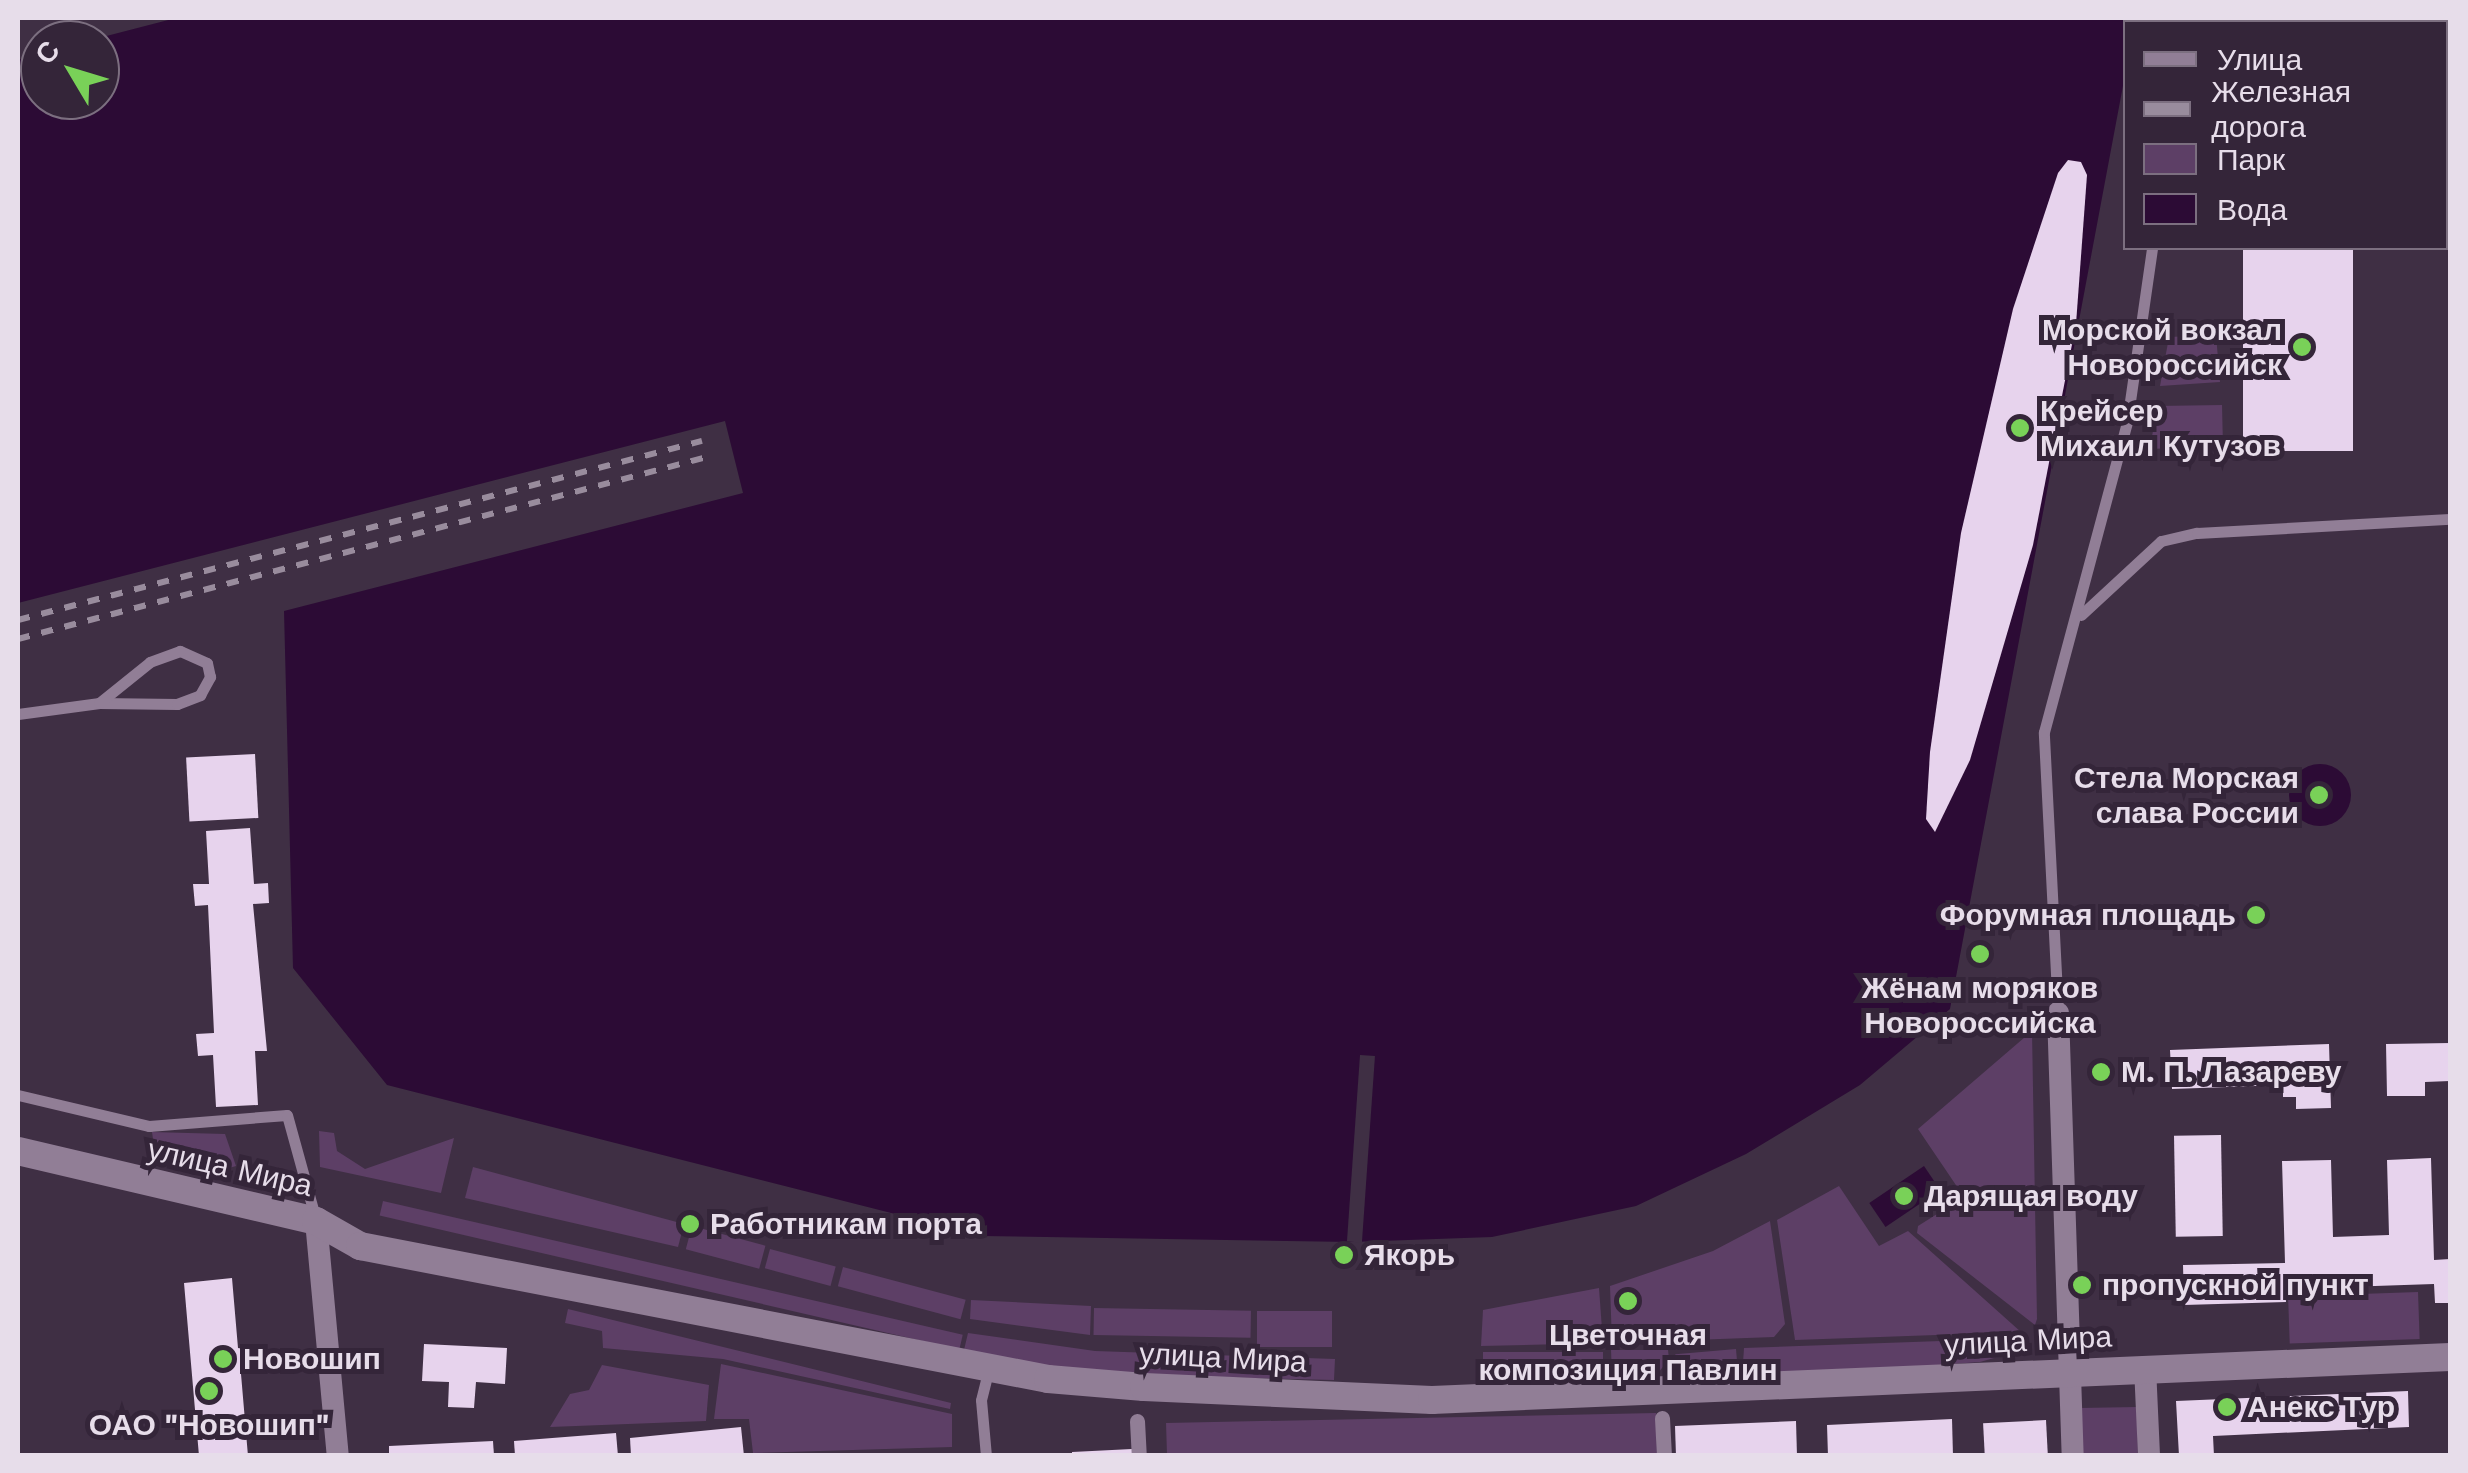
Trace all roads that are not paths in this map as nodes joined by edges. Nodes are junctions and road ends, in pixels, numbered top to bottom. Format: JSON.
{"nodes":[{"id":1,"x":2152,"y":250,"type":"edge"},
{"id":2,"x":2450,"y":519,"type":"edge"},
{"id":3,"x":2078,"y":618,"type":"junction"},
{"id":4,"x":99,"y":703,"type":"junction"},
{"id":5,"x":18,"y":714,"type":"edge"},
{"id":6,"x":2058,"y":1013,"type":"joint"},
{"id":7,"x":18,"y":1095,"type":"edge"},
{"id":8,"x":18,"y":1152,"type":"edge"},
{"id":9,"x":316,"y":1221,"type":"junction"},
{"id":10,"x":2450,"y":1358,"type":"edge"},
{"id":11,"x":989,"y":1367,"type":"junction"},
{"id":12,"x":2145,"y":1367,"type":"junction"},
{"id":13,"x":2070,"y":1371,"type":"junction"},
{"id":14,"x":1662,"y":1418,"type":"dead end"},
{"id":15,"x":1137,"y":1421,"type":"dead end"},
{"id":16,"x":338,"y":1456,"type":"edge"},
{"id":17,"x":986,"y":1456,"type":"edge"},
{"id":18,"x":1138,"y":1456,"type":"edge"},
{"id":19,"x":1664,"y":1456,"type":"edge"},
{"id":20,"x":2073,"y":1456,"type":"edge"},
{"id":21,"x":2149,"y":1456,"type":"edge"}],
"edges":[{"from":1,"to":3,"type":"lane"},
{"from":2,"to":3,"type":"lane"},
{"from":3,"to":6,"type":"lane"},
{"from":4,"to":4,"type":"lane"},
{"from":4,"to":5,"type":"lane"},
{"from":6,"to":13,"type":"street"},
{"from":7,"to":9,"type":"lane"},
{"from":8,"to":9,"type":"street","name":"улица Мира"},
{"from":9,"to":11,"type":"street","name":"улица Мира"},
{"from":9,"to":16,"type":"street"},
{"from":10,"to":12,"type":"street","name":"улица Мира"},
{"from":11,"to":13,"type":"street","name":"улица Мира"},
{"from":11,"to":17,"type":"lane"},
{"from":12,"to":13,"type":"street","name":"улица Мира"},
{"from":12,"to":21,"type":"street"},
{"from":13,"to":20,"type":"street"},
{"from":14,"to":19,"type":"street"},
{"from":15,"to":18,"type":"street"}]}
